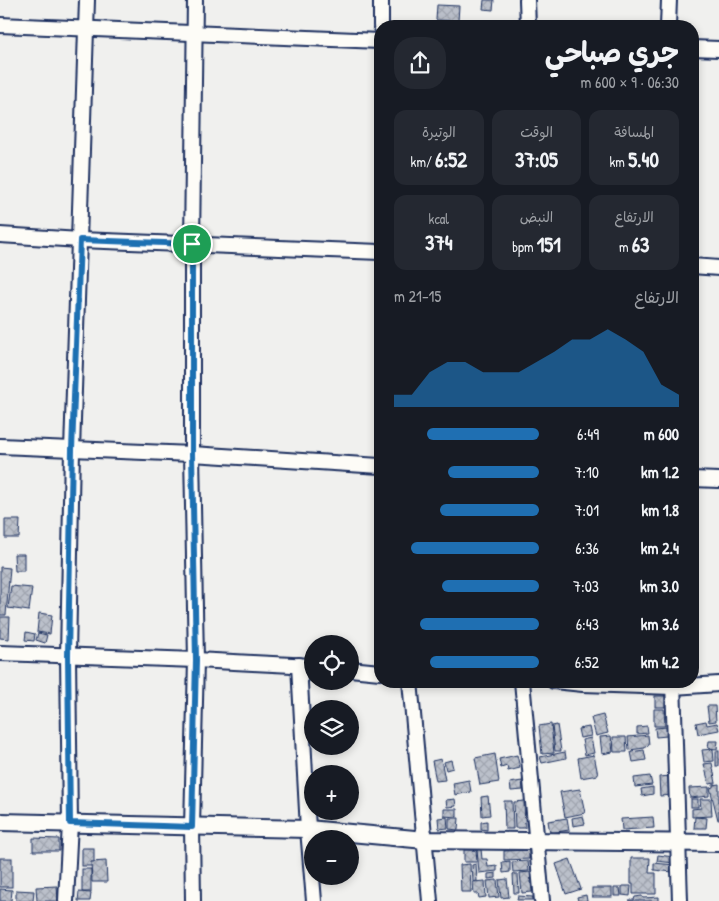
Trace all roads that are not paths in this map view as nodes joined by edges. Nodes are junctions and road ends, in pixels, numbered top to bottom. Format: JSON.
{"nodes":[{"id":1,"x":87,"y":0,"type":"edge"},
{"id":2,"x":195,"y":0,"type":"edge"},
{"id":3,"x":381,"y":0,"type":"edge"},
{"id":4,"x":527,"y":0,"type":"edge"},
{"id":5,"x":669,"y":0,"type":"edge"},
{"id":6,"x":381,"y":20,"type":"edge"},
{"id":7,"x":528,"y":20,"type":"edge"},
{"id":8,"x":668,"y":20,"type":"edge"},
{"id":9,"x":0,"y":25,"type":"edge"},
{"id":10,"x":87,"y":28,"type":"junction"},
{"id":11,"x":195,"y":33,"type":"junction"},
{"id":12,"x":374,"y":41,"type":"edge"},
{"id":13,"x":699,"y":49,"type":"edge"},
{"id":14,"x":719,"y":50,"type":"edge"},
{"id":15,"x":0,"y":236,"type":"edge"},
{"id":16,"x":80,"y":240,"type":"junction"},
{"id":17,"x":192,"y":244,"type":"junction"},
{"id":18,"x":374,"y":252,"type":"edge"},
{"id":19,"x":699,"y":267,"type":"edge"},
{"id":20,"x":719,"y":268,"type":"edge"},
{"id":21,"x":0,"y":446,"type":"edge"},
{"id":22,"x":72,"y":450,"type":"junction"},
{"id":23,"x":192,"y":454,"type":"junction"},
{"id":24,"x":374,"y":466,"type":"edge"},
{"id":25,"x":699,"y":479,"type":"edge"},
{"id":26,"x":719,"y":480,"type":"edge"},
{"id":27,"x":0,"y":653,"type":"edge"},
{"id":28,"x":68,"y":656,"type":"junction"},
{"id":29,"x":196,"y":660,"type":"junction"},
{"id":30,"x":304,"y":666,"type":"edge"},
{"id":31,"x":359,"y":670,"type":"edge"},
{"id":32,"x":374,"y":671,"type":"edge"},
{"id":33,"x":699,"y":684,"type":"edge"},
{"id":34,"x":719,"y":684,"type":"edge"},
{"id":35,"x":411,"y":688,"type":"edge"},
{"id":36,"x":523,"y":688,"type":"edge"},
{"id":37,"x":673,"y":688,"type":"edge"},
{"id":38,"x":306,"y":690,"type":"edge"},
{"id":39,"x":0,"y":822,"type":"edge"},
{"id":40,"x":70,"y":823,"type":"junction"},
{"id":41,"x":192,"y":827,"type":"junction"},
{"id":42,"x":308,"y":829,"type":"junction"},
{"id":43,"x":424,"y":840,"type":"junction"},
{"id":44,"x":537,"y":840,"type":"junction"},
{"id":45,"x":678,"y":842,"type":"junction"},
{"id":46,"x":719,"y":843,"type":"edge"},
{"id":47,"x":66,"y":901,"type":"edge"},
{"id":48,"x":192,"y":901,"type":"edge"},
{"id":49,"x":314,"y":901,"type":"edge"},
{"id":50,"x":430,"y":901,"type":"edge"},
{"id":51,"x":542,"y":901,"type":"edge"},
{"id":52,"x":680,"y":901,"type":"edge"}],
"edges":[{"from":1,"to":10,"type":"street"},
{"from":2,"to":11,"type":"street"},
{"from":3,"to":6,"type":"street"},
{"from":4,"to":7,"type":"street"},
{"from":5,"to":8,"type":"street"},
{"from":9,"to":10,"type":"street"},
{"from":10,"to":11,"type":"street"},
{"from":10,"to":16,"type":"street"},
{"from":11,"to":12,"type":"street"},
{"from":11,"to":17,"type":"street"},
{"from":13,"to":14,"type":"street"},
{"from":15,"to":16,"type":"street"},
{"from":16,"to":17,"type":"street"},
{"from":16,"to":22,"type":"street"},
{"from":17,"to":18,"type":"street"},
{"from":17,"to":23,"type":"street"},
{"from":19,"to":20,"type":"street"},
{"from":21,"to":22,"type":"street"},
{"from":22,"to":23,"type":"street"},
{"from":22,"to":28,"type":"street"},
{"from":23,"to":24,"type":"street"},
{"from":23,"to":29,"type":"street"},
{"from":25,"to":26,"type":"street"},
{"from":27,"to":28,"type":"street"},
{"from":28,"to":29,"type":"street"},
{"from":28,"to":40,"type":"street"},
{"from":29,"to":30,"type":"street"},
{"from":29,"to":41,"type":"street"},
{"from":31,"to":32,"type":"street"},
{"from":33,"to":34,"type":"street"},
{"from":35,"to":43,"type":"street"},
{"from":36,"to":44,"type":"street"},
{"from":37,"to":45,"type":"street"},
{"from":38,"to":42,"type":"street"},
{"from":39,"to":40,"type":"street"},
{"from":40,"to":41,"type":"street"},
{"from":40,"to":47,"type":"street"},
{"from":41,"to":42,"type":"street"},
{"from":41,"to":48,"type":"street"},
{"from":42,"to":43,"type":"street"},
{"from":42,"to":49,"type":"street"},
{"from":43,"to":44,"type":"street"},
{"from":43,"to":50,"type":"street"},
{"from":44,"to":45,"type":"street"},
{"from":44,"to":51,"type":"street"},
{"from":45,"to":46,"type":"street"},
{"from":45,"to":52,"type":"street"}]}
